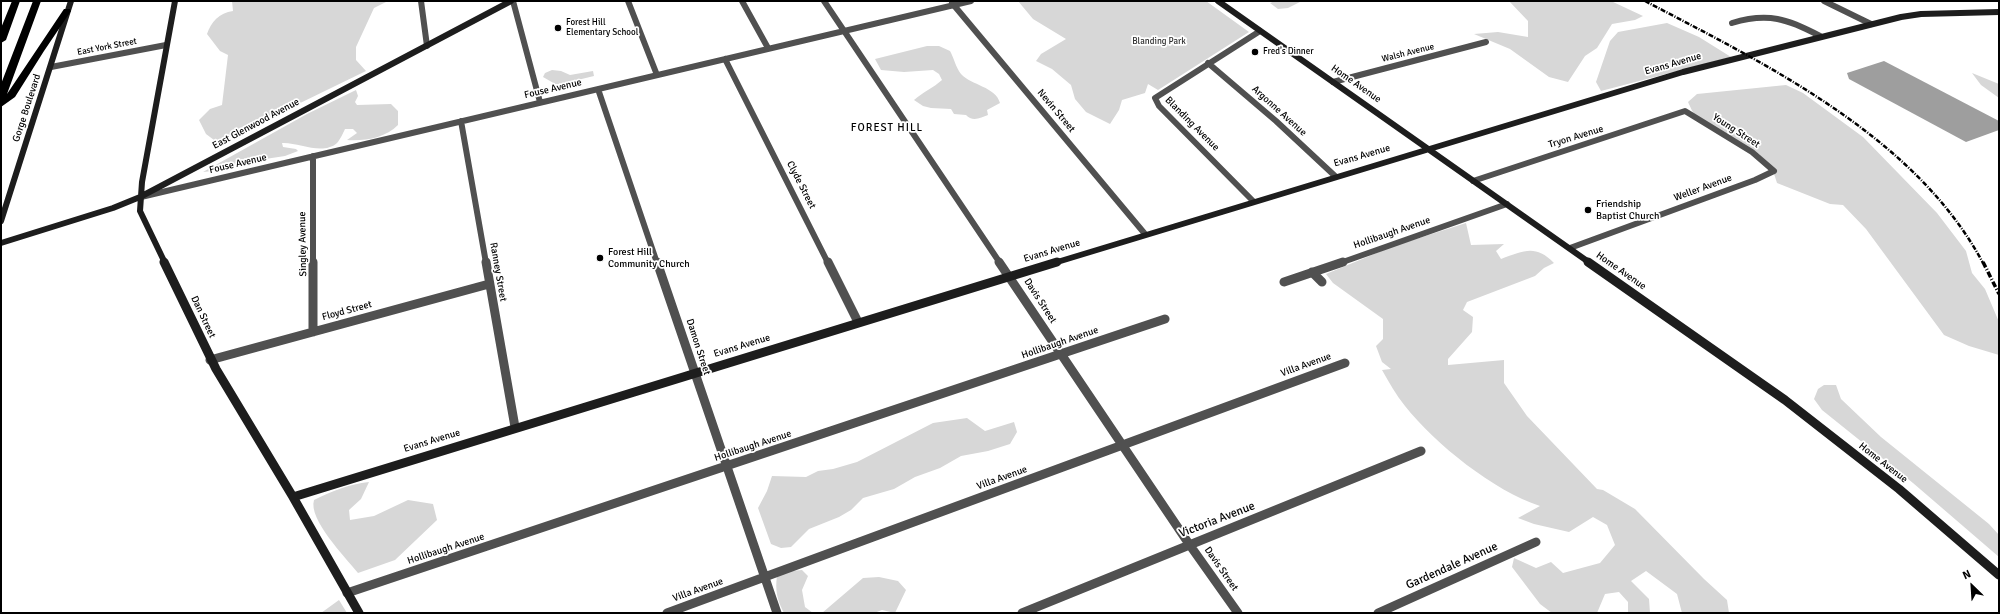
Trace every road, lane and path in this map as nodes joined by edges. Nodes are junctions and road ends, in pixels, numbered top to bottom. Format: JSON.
{"nodes":[{"id":1,"x":16,"y":1,"type":"edge"},
{"id":2,"x":36,"y":1,"type":"edge"},
{"id":3,"x":71,"y":1,"type":"edge"},
{"id":4,"x":175,"y":1,"type":"edge"},
{"id":5,"x":421,"y":1,"type":"edge"},
{"id":6,"x":512,"y":1,"type":"edge"},
{"id":7,"x":628,"y":1,"type":"edge"},
{"id":8,"x":742,"y":1,"type":"edge"},
{"id":9,"x":824,"y":1,"type":"edge"},
{"id":10,"x":971,"y":1,"type":"edge"},
{"id":11,"x":1218,"y":1,"type":"edge"},
{"id":12,"x":1824,"y":1,"type":"edge"},
{"id":13,"x":952,"y":3,"type":"edge"},
{"id":14,"x":67,"y":11,"type":"junction"},
{"id":15,"x":1999,"y":12,"type":"edge"},
{"id":16,"x":1732,"y":23,"type":"dead end"},
{"id":17,"x":1871,"y":24,"type":"junction"},
{"id":18,"x":843,"y":31,"type":"junction"},
{"id":19,"x":1260,"y":31,"type":"junction"},
{"id":20,"x":1820,"y":36,"type":"junction"},
{"id":21,"x":1,"y":40,"type":"edge"},
{"id":22,"x":1486,"y":42,"type":"dead end"},
{"id":23,"x":166,"y":45,"type":"junction"},
{"id":24,"x":427,"y":46,"type":"junction"},
{"id":25,"x":768,"y":48,"type":"junction"},
{"id":26,"x":725,"y":59,"type":"junction"},
{"id":27,"x":1208,"y":63,"type":"junction"},
{"id":28,"x":51,"y":67,"type":"junction"},
{"id":29,"x":657,"y":75,"type":"junction"},
{"id":30,"x":1333,"y":82,"type":"junction"},
{"id":31,"x":598,"y":89,"type":"junction"},
{"id":32,"x":1,"y":97,"type":"edge"},
{"id":33,"x":540,"y":102,"type":"junction"},
{"id":34,"x":1,"y":104,"type":"edge"},
{"id":35,"x":1685,"y":111,"type":"joint"},
{"id":36,"x":461,"y":121,"type":"junction"},
{"id":37,"x":1427,"y":148,"type":"junction"},
{"id":38,"x":313,"y":156,"type":"junction"},
{"id":39,"x":1774,"y":171,"type":"joint"},
{"id":40,"x":1335,"y":176,"type":"junction"},
{"id":41,"x":1473,"y":181,"type":"junction"},
{"id":42,"x":140,"y":197,"type":"junction"},
{"id":43,"x":1253,"y":201,"type":"junction"},
{"id":44,"x":1507,"y":204,"type":"junction"},
{"id":45,"x":1,"y":221,"type":"edge"},
{"id":46,"x":1145,"y":234,"type":"junction"},
{"id":47,"x":1,"y":243,"type":"edge"},
{"id":48,"x":1570,"y":248,"type":"junction"},
{"id":49,"x":1312,"y":272,"type":"junction"},
{"id":50,"x":1010,"y":276,"type":"junction"},
{"id":51,"x":1284,"y":282,"type":"dead end"},
{"id":52,"x":1322,"y":282,"type":"dead end"},
{"id":53,"x":489,"y":284,"type":"junction"},
{"id":54,"x":1166,"y":320,"type":"dead end"},
{"id":55,"x":858,"y":322,"type":"junction"},
{"id":56,"x":313,"y":332,"type":"junction"},
{"id":57,"x":1061,"y":354,"type":"junction"},
{"id":58,"x":210,"y":360,"type":"junction"},
{"id":59,"x":1345,"y":363,"type":"dead end"},
{"id":60,"x":695,"y":372,"type":"junction"},
{"id":61,"x":515,"y":427,"type":"junction"},
{"id":62,"x":1123,"y":445,"type":"junction"},
{"id":63,"x":1421,"y":451,"type":"dead end"},
{"id":64,"x":727,"y":466,"type":"junction"},
{"id":65,"x":293,"y":497,"type":"junction"},
{"id":66,"x":1536,"y":542,"type":"dead end"},
{"id":67,"x":1190,"y":544,"type":"junction"},
{"id":68,"x":1999,"y":575,"type":"edge"},
{"id":69,"x":765,"y":576,"type":"junction"},
{"id":70,"x":347,"y":593,"type":"junction"},
{"id":71,"x":359,"y":613,"type":"edge"},
{"id":72,"x":667,"y":613,"type":"edge"},
{"id":73,"x":777,"y":613,"type":"edge"},
{"id":74,"x":1022,"y":613,"type":"edge"},
{"id":75,"x":1238,"y":613,"type":"edge"},
{"id":76,"x":1378,"y":613,"type":"edge"}],
"edges":[{"from":1,"to":21,"type":"highway"},
{"from":2,"to":32,"type":"highway"},
{"from":3,"to":14,"type":"street","name":"Gorge Boulevard"},
{"from":4,"to":23,"type":"street","name":"Dan Street"},
{"from":5,"to":24,"type":"street"},
{"from":6,"to":24,"type":"street","name":"East Glenwood Avenue"},
{"from":6,"to":33,"type":"street"},
{"from":7,"to":29,"type":"street"},
{"from":8,"to":25,"type":"street"},
{"from":9,"to":18,"type":"street","name":"Davis Street"},
{"from":10,"to":13,"type":"street","name":"Fouse Avenue"},
{"from":11,"to":19,"type":"street","name":"Home Avenue"},
{"from":12,"to":17,"type":"street"},
{"from":13,"to":18,"type":"street","name":"Fouse Avenue"},
{"from":13,"to":46,"type":"street","name":"Nevin Street"},
{"from":14,"to":28,"type":"street","name":"Gorge Boulevard"},
{"from":14,"to":34,"type":"highway"},
{"from":15,"to":17,"type":"street","name":"Evans Avenue"},
{"from":16,"to":20,"type":"street"},
{"from":17,"to":20,"type":"street","name":"Evans Avenue"},
{"from":18,"to":25,"type":"street","name":"Fouse Avenue"},
{"from":18,"to":50,"type":"street","name":"Davis Street"},
{"from":19,"to":27,"type":"street","name":"Blanding Avenue"},
{"from":19,"to":30,"type":"street","name":"Home Avenue"},
{"from":20,"to":37,"type":"street","name":"Evans Avenue"},
{"from":22,"to":30,"type":"street","name":"Walsh Avenue"},
{"from":23,"to":28,"type":"street","name":"East York Street"},
{"from":23,"to":42,"type":"street","name":"Dan Street"},
{"from":24,"to":42,"type":"street","name":"East Glenwood Avenue"},
{"from":25,"to":26,"type":"street","name":"Fouse Avenue"},
{"from":26,"to":29,"type":"street","name":"Fouse Avenue"},
{"from":26,"to":55,"type":"street","name":"Clyde Street"},
{"from":27,"to":40,"type":"street","name":"Argonne Avenue"},
{"from":27,"to":43,"type":"street","name":"Blanding Avenue"},
{"from":28,"to":45,"type":"street","name":"Gorge Boulevard"},
{"from":29,"to":31,"type":"street","name":"Fouse Avenue"},
{"from":30,"to":37,"type":"street","name":"Home Avenue"},
{"from":31,"to":33,"type":"street","name":"Fouse Avenue"},
{"from":31,"to":60,"type":"street","name":"Damon Street"},
{"from":33,"to":36,"type":"street","name":"Fouse Avenue"},
{"from":35,"to":39,"type":"street","name":"Young Street"},
{"from":35,"to":41,"type":"street","name":"Tryon Avenue"},
{"from":36,"to":38,"type":"street","name":"Fouse Avenue"},
{"from":36,"to":53,"type":"street","name":"Ranney Street"},
{"from":37,"to":40,"type":"street","name":"Evans Avenue"},
{"from":37,"to":41,"type":"street","name":"Home Avenue"},
{"from":38,"to":42,"type":"street","name":"Fouse Avenue"},
{"from":38,"to":56,"type":"street","name":"Singley Avenue"},
{"from":39,"to":48,"type":"street","name":"Weller Avenue"},
{"from":40,"to":43,"type":"street","name":"Evans Avenue"},
{"from":41,"to":44,"type":"street","name":"Home Avenue"},
{"from":42,"to":47,"type":"street","name":"East Glenwood Avenue"},
{"from":42,"to":58,"type":"street","name":"Dan Street"},
{"from":43,"to":46,"type":"street","name":"Evans Avenue"},
{"from":44,"to":48,"type":"street","name":"Home Avenue"},
{"from":44,"to":49,"type":"street","name":"Hollibaugh Avenue"},
{"from":46,"to":50,"type":"street","name":"Evans Avenue"},
{"from":48,"to":68,"type":"street","name":"Home Avenue"},
{"from":49,"to":51,"type":"street","name":"Hollibaugh Avenue"},
{"from":49,"to":52,"type":"street"},
{"from":50,"to":55,"type":"street","name":"Evans Avenue"},
{"from":50,"to":57,"type":"street","name":"Davis Street"},
{"from":53,"to":56,"type":"street","name":"Floyd Street"},
{"from":53,"to":61,"type":"street","name":"Ranney Street"},
{"from":54,"to":57,"type":"street","name":"Hollibaugh Avenue"},
{"from":55,"to":60,"type":"street","name":"Evans Avenue"},
{"from":56,"to":58,"type":"street","name":"Floyd Street"},
{"from":57,"to":62,"type":"street","name":"Davis Street"},
{"from":57,"to":64,"type":"street","name":"Hollibaugh Avenue"},
{"from":58,"to":65,"type":"street","name":"Dan Street"},
{"from":59,"to":62,"type":"street","name":"Villa Avenue"},
{"from":60,"to":61,"type":"street","name":"Evans Avenue"},
{"from":60,"to":64,"type":"street","name":"Damon Street"},
{"from":61,"to":65,"type":"street","name":"Evans Avenue"},
{"from":62,"to":67,"type":"street","name":"Davis Street"},
{"from":62,"to":69,"type":"street","name":"Villa Avenue"},
{"from":63,"to":67,"type":"street","name":"Victoria Avenue"},
{"from":64,"to":69,"type":"street","name":"Damon Street"},
{"from":64,"to":70,"type":"street","name":"Hollibaugh Avenue"},
{"from":65,"to":70,"type":"street","name":"Dan Street"},
{"from":66,"to":76,"type":"street","name":"Gardendale Avenue"},
{"from":67,"to":74,"type":"street","name":"Victoria Avenue"},
{"from":67,"to":75,"type":"street","name":"Davis Street"},
{"from":69,"to":72,"type":"street","name":"Villa Avenue"},
{"from":69,"to":73,"type":"street","name":"Damon Street"},
{"from":70,"to":71,"type":"street","name":"Dan Street"}]}
